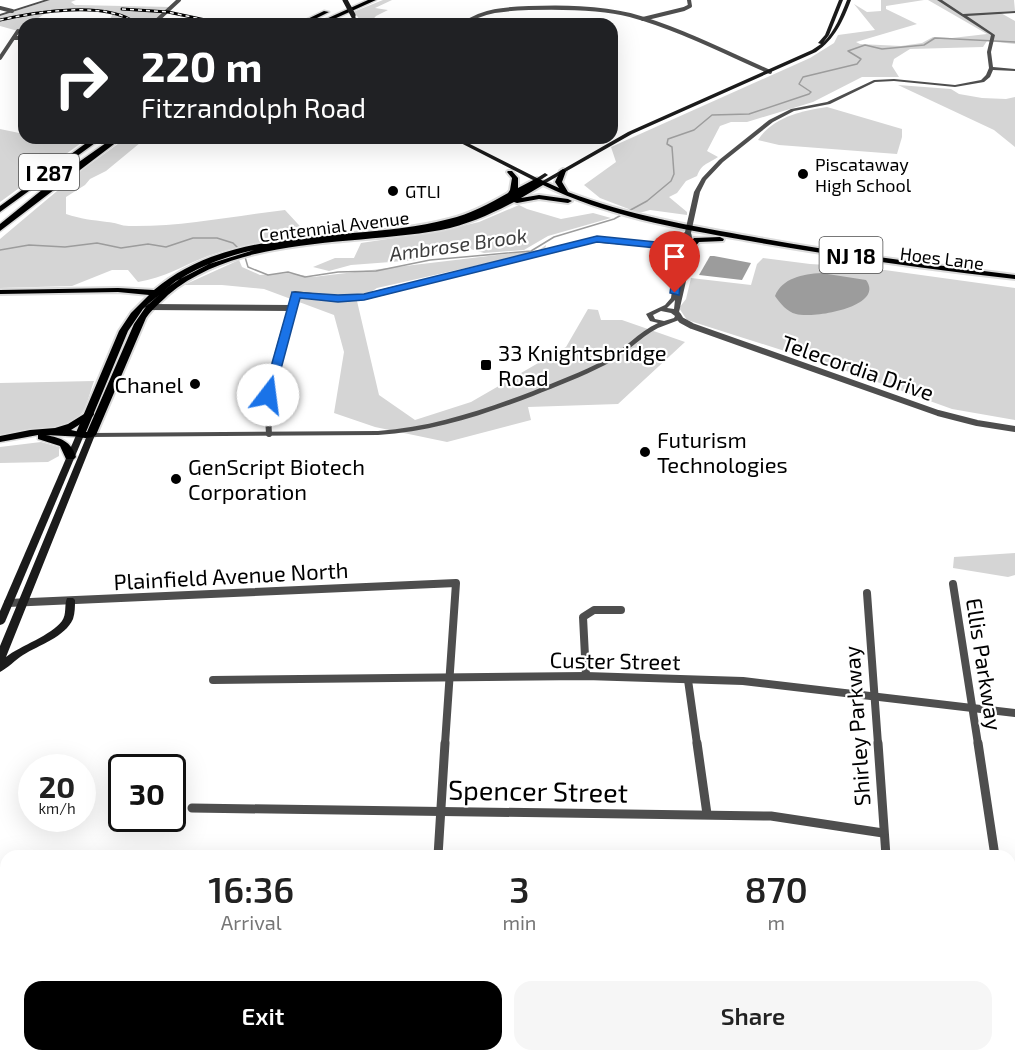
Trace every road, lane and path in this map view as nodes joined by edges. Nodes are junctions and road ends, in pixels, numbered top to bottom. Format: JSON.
{"nodes":[{"id":1,"x":48,"y":0,"type":"edge"},
{"id":2,"x":179,"y":0,"type":"edge"},
{"id":3,"x":345,"y":0,"type":"edge"},
{"id":4,"x":355,"y":0,"type":"edge"},
{"id":5,"x":373,"y":0,"type":"edge"},
{"id":6,"x":689,"y":0,"type":"edge"},
{"id":7,"x":841,"y":0,"type":"edge"},
{"id":8,"x":849,"y":0,"type":"edge"},
{"id":9,"x":939,"y":0,"type":"edge"},
{"id":10,"x":0,"y":9,"type":"edge"},
{"id":11,"x":12,"y":11,"type":"junction"},
{"id":12,"x":1015,"y":12,"type":"edge"},
{"id":13,"x":0,"y":15,"type":"edge"},
{"id":14,"x":963,"y":15,"type":"junction"},
{"id":15,"x":160,"y":18,"type":"edge"},
{"id":16,"x":314,"y":18,"type":"edge"},
{"id":17,"x":332,"y":18,"type":"edge"},
{"id":18,"x":354,"y":18,"type":"edge"},
{"id":19,"x":469,"y":18,"type":"edge"},
{"id":20,"x":642,"y":19,"type":"junction"},
{"id":21,"x":18,"y":31,"type":"dead end"},
{"id":22,"x":14,"y":38,"type":"junction"},
{"id":23,"x":18,"y":38,"type":"edge"},
{"id":24,"x":0,"y":58,"type":"edge"},
{"id":25,"x":991,"y":68,"type":"junction"},
{"id":26,"x":1015,"y":70,"type":"edge"},
{"id":27,"x":767,"y":71,"type":"junction"},
{"id":28,"x":618,"y":135,"type":"edge"},
{"id":29,"x":618,"y":140,"type":"edge"},
{"id":30,"x":90,"y":144,"type":"edge"},
{"id":31,"x":110,"y":144,"type":"edge"},
{"id":32,"x":456,"y":144,"type":"edge"},
{"id":33,"x":466,"y":144,"type":"edge"},
{"id":34,"x":601,"y":144,"type":"edge"},
{"id":35,"x":611,"y":144,"type":"edge"},
{"id":36,"x":560,"y":170,"type":"junction"},
{"id":37,"x":519,"y":171,"type":"junction"},
{"id":38,"x":510,"y":172,"type":"junction"},
{"id":39,"x":537,"y":183,"type":"junction"},
{"id":40,"x":510,"y":196,"type":"junction"},
{"id":41,"x":569,"y":198,"type":"junction"},
{"id":42,"x":503,"y":206,"type":"junction"},
{"id":43,"x":0,"y":210,"type":"edge"},
{"id":44,"x":0,"y":228,"type":"edge"},
{"id":45,"x":688,"y":230,"type":"junction"},
{"id":46,"x":720,"y":239,"type":"junction"},
{"id":47,"x":685,"y":249,"type":"junction"},
{"id":48,"x":247,"y":252,"type":"junction"},
{"id":49,"x":236,"y":256,"type":"junction"},
{"id":50,"x":186,"y":273,"type":"junction"},
{"id":51,"x":1015,"y":277,"type":"edge"},
{"id":52,"x":1015,"y":282,"type":"edge"},
{"id":53,"x":115,"y":290,"type":"junction"},
{"id":54,"x":0,"y":292,"type":"edge"},
{"id":55,"x":160,"y":293,"type":"junction"},
{"id":56,"x":149,"y":307,"type":"junction"},
{"id":57,"x":292,"y":308,"type":"junction"},
{"id":58,"x":660,"y":309,"type":"junction"},
{"id":59,"x":677,"y":314,"type":"junction"},
{"id":60,"x":652,"y":320,"type":"junction"},
{"id":61,"x":128,"y":322,"type":"junction"},
{"id":62,"x":666,"y":323,"type":"junction"},
{"id":63,"x":692,"y":326,"type":"junction"},
{"id":64,"x":647,"y":332,"type":"junction"},
{"id":65,"x":89,"y":414,"type":"junction"},
{"id":66,"x":1015,"y":429,"type":"edge"},
{"id":67,"x":52,"y":432,"type":"junction"},
{"id":68,"x":268,"y":434,"type":"junction"},
{"id":69,"x":86,"y":435,"type":"junction"},
{"id":70,"x":40,"y":437,"type":"junction"},
{"id":71,"x":0,"y":441,"type":"edge"},
{"id":72,"x":70,"y":457,"type":"junction"},
{"id":73,"x":953,"y":584,"type":"dead end"},
{"id":74,"x":867,"y":593,"type":"dead end"},
{"id":75,"x":70,"y":600,"type":"junction"},
{"id":76,"x":8,"y":603,"type":"junction"},
{"id":77,"x":24,"y":603,"type":"junction"},
{"id":78,"x":621,"y":610,"type":"dead end"},
{"id":79,"x":0,"y":622,"type":"edge"},
{"id":80,"x":0,"y":658,"type":"edge"},
{"id":81,"x":0,"y":668,"type":"edge"},
{"id":82,"x":451,"y":676,"type":"junction"},
{"id":83,"x":586,"y":676,"type":"junction"},
{"id":84,"x":213,"y":680,"type":"dead end"},
{"id":85,"x":688,"y":680,"type":"junction"},
{"id":86,"x":874,"y":694,"type":"junction"},
{"id":87,"x":972,"y":708,"type":"junction"},
{"id":88,"x":1015,"y":713,"type":"edge"},
{"id":89,"x":192,"y":808,"type":"dead end"},
{"id":90,"x":441,"y":811,"type":"junction"},
{"id":91,"x":707,"y":814,"type":"junction"},
{"id":92,"x":883,"y":833,"type":"junction"},
{"id":93,"x":438,"y":850,"type":"edge"},
{"id":94,"x":884,"y":850,"type":"edge"},
{"id":95,"x":994,"y":850,"type":"edge"}],
"edges":[{"from":1,"to":11,"type":"street"},
{"from":2,"to":15,"type":"street"},
{"from":3,"to":18,"type":"main road","bridge":true},
{"from":4,"to":16,"type":"highway"},
{"from":5,"to":17,"type":"highway"},
{"from":6,"to":20,"type":"street"},
{"from":7,"to":27,"type":"main road","name":"Centennial Avenue"},
{"from":8,"to":27,"type":"main road","name":"Centennial Avenue"},
{"from":9,"to":14,"type":"street"},
{"from":10,"to":11,"type":"street"},
{"from":11,"to":13,"type":"street"},
{"from":12,"to":14,"type":"street"},
{"from":14,"to":25,"type":"street"},
{"from":19,"to":20,"type":"street"},
{"from":20,"to":27,"type":"street"},
{"from":21,"to":22,"type":"street"},
{"from":22,"to":23,"type":"street"},
{"from":22,"to":24,"type":"street"},
{"from":25,"to":26,"type":"street"},
{"from":25,"to":45,"type":"street"},
{"from":27,"to":28,"type":"main road","name":"Centennial Avenue"},
{"from":27,"to":29,"type":"main road","name":"Centennial Avenue"},
{"from":30,"to":43,"type":"highway","number":"I 287"},
{"from":31,"to":44,"type":"highway","number":"I 287"},
{"from":32,"to":38,"type":"main road"},
{"from":33,"to":37,"type":"main road"},
{"from":34,"to":36,"type":"main road","name":"Centennial Avenue"},
{"from":35,"to":36,"type":"main road","name":"Centennial Avenue"},
{"from":36,"to":37,"type":"main road"},
{"from":36,"to":39,"type":"main road","name":"Centennial Avenue"},
{"from":36,"to":41,"type":"highway"},
{"from":37,"to":39,"type":"main road"},
{"from":38,"to":39,"type":"main road"},
{"from":38,"to":40,"type":"highway"},
{"from":39,"to":40,"type":"highway","name":"Centennial Avenue","number":"NJ 18"},
{"from":39,"to":41,"type":"highway"},
{"from":39,"to":42,"type":"highway","name":"Centennial Avenue"},
{"from":40,"to":48,"type":"highway","name":"Centennial Avenue","number":"NJ 18"},
{"from":41,"to":42,"type":"highway","number":"NJ 18"},
{"from":41,"to":45,"type":"highway","number":"NJ 18"},
{"from":41,"to":45,"type":"highway","number":"NJ 18"},
{"from":42,"to":48,"type":"highway","name":"Centennial Avenue","number":"NJ 18"},
{"from":45,"to":46,"type":"highway","name":"Hoes Lane","number":"NJ 18"},
{"from":45,"to":47,"type":"street"},
{"from":45,"to":51,"type":"highway","name":"Hoes Lane","number":"NJ 18"},
{"from":46,"to":47,"type":"highway"},
{"from":46,"to":52,"type":"highway","name":"Hoes Lane","number":"NJ 18"},
{"from":47,"to":57,"type":"street"},
{"from":47,"to":58,"type":"street"},
{"from":47,"to":59,"type":"street"},
{"from":48,"to":49,"type":"highway","name":"Centennial Avenue","number":"NJ 18"},
{"from":49,"to":50,"type":"highway","name":"Centennial Avenue","number":"NJ 18"},
{"from":49,"to":55,"type":"highway","name":"Centennial Avenue","number":"NJ 18"},
{"from":50,"to":53,"type":"highway"},
{"from":50,"to":55,"type":"highway","name":"Centennial Avenue","number":"NJ 18"},
{"from":53,"to":54,"type":"highway"},
{"from":53,"to":55,"type":"highway"},
{"from":53,"to":61,"type":"highway"},
{"from":55,"to":56,"type":"highway","name":"Centennial Avenue"},
{"from":55,"to":61,"type":"highway","name":"Centennial Avenue"},
{"from":56,"to":57,"type":"street"},
{"from":56,"to":69,"type":"highway","name":"Centennial Avenue"},
{"from":57,"to":68,"type":"street"},
{"from":58,"to":59,"type":"street"},
{"from":58,"to":60,"type":"street"},
{"from":59,"to":62,"type":"street"},
{"from":59,"to":63,"type":"street","name":"Telecordia Drive"},
{"from":60,"to":62,"type":"street"},
{"from":60,"to":64,"type":"street"},
{"from":61,"to":65,"type":"highway","name":"Centennial Avenue"},
{"from":62,"to":63,"type":"street","name":"Telecordia Drive"},
{"from":62,"to":64,"type":"street"},
{"from":63,"to":66,"type":"street","name":"Telecordia Drive"},
{"from":64,"to":68,"type":"street"},
{"from":65,"to":67,"type":"highway"},
{"from":65,"to":69,"type":"highway","name":"Centennial Avenue"},
{"from":67,"to":69,"type":"highway"},
{"from":67,"to":71,"type":"highway"},
{"from":68,"to":69,"type":"street"},
{"from":69,"to":70,"type":"highway"},
{"from":69,"to":72,"type":"main road","name":"Centennial Avenue"},
{"from":69,"to":77,"type":"main road","name":"Centennial Avenue"},
{"from":70,"to":71,"type":"highway"},
{"from":70,"to":72,"type":"highway"},
{"from":72,"to":76,"type":"main road","name":"Centennial Avenue"},
{"from":73,"to":87,"type":"street","name":"Ellis Parkway"},
{"from":74,"to":86,"type":"street","name":"Shirley Parkway"},
{"from":75,"to":77,"type":"street","name":"Plainfield Avenue North"},
{"from":75,"to":81,"type":"main road"},
{"from":75,"to":82,"type":"street","name":"Plainfield Avenue North"},
{"from":76,"to":77,"type":"street","name":"Plainfield Avenue North"},
{"from":76,"to":79,"type":"main road","name":"Centennial Avenue"},
{"from":77,"to":80,"type":"main road","name":"Centennial Avenue"},
{"from":78,"to":83,"type":"street"},
{"from":82,"to":83,"type":"street","name":"Custer Street"},
{"from":82,"to":84,"type":"street","name":"Custer Street"},
{"from":82,"to":90,"type":"street"},
{"from":83,"to":85,"type":"street","name":"Custer Street"},
{"from":85,"to":86,"type":"street","name":"Custer Street"},
{"from":85,"to":91,"type":"street"},
{"from":86,"to":87,"type":"street","name":"Custer Street"},
{"from":86,"to":92,"type":"street","name":"Shirley Parkway"},
{"from":87,"to":88,"type":"street","name":"Custer Street"},
{"from":87,"to":95,"type":"street","name":"Ellis Parkway"},
{"from":89,"to":90,"type":"street","name":"Spencer Street"},
{"from":90,"to":91,"type":"street","name":"Spencer Street"},
{"from":90,"to":93,"type":"street"},
{"from":91,"to":92,"type":"street","name":"Spencer Street"},
{"from":92,"to":94,"type":"street","name":"Shirley Parkway"}]}
